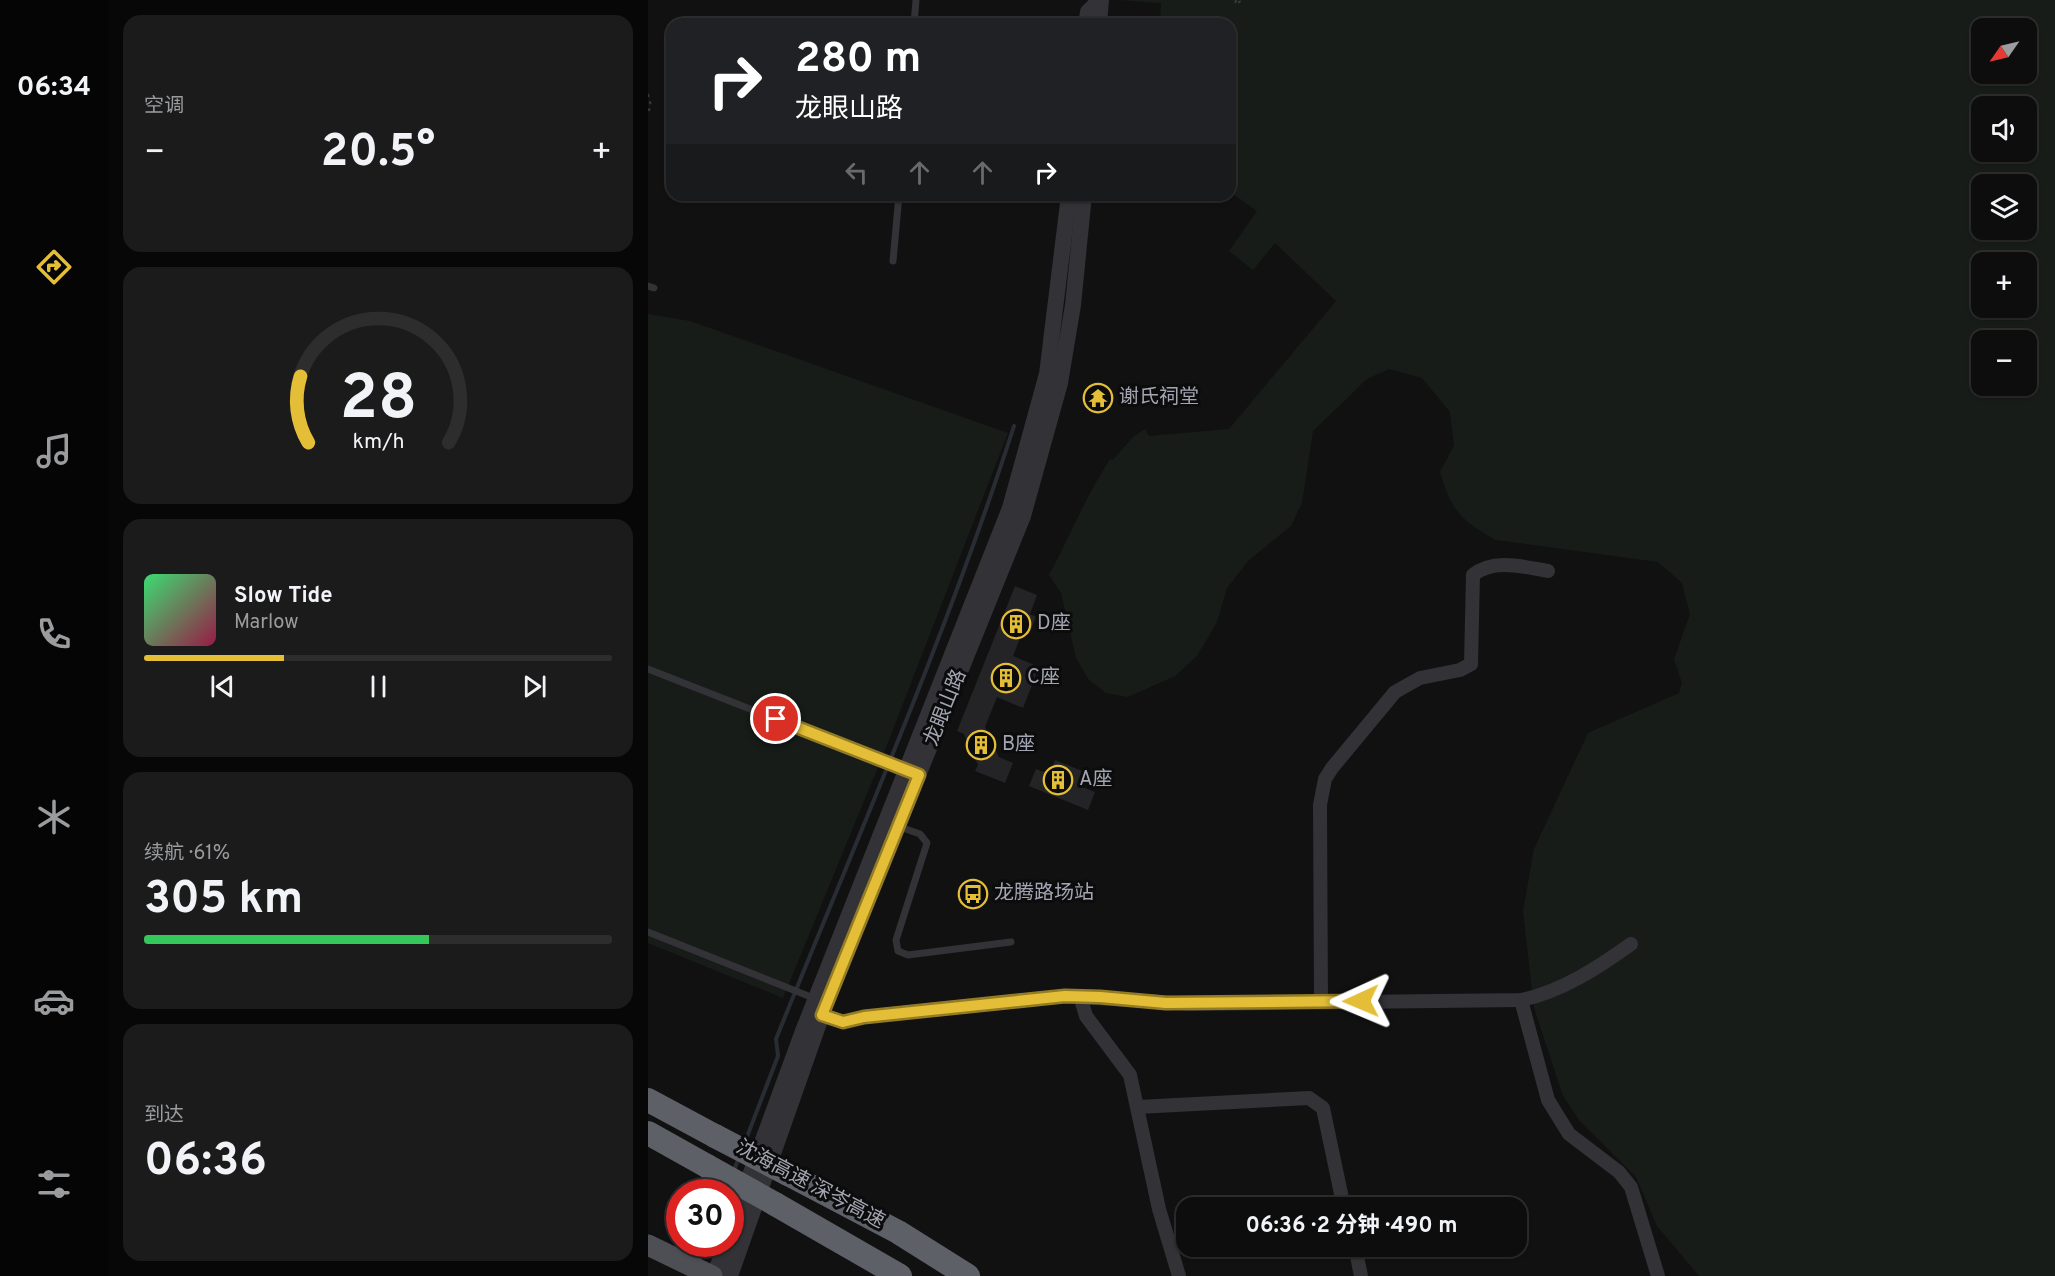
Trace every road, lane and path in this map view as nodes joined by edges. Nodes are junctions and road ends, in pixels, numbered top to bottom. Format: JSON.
{"nodes":[{"id":1,"x":916,"y":0,"type":"edge"},
{"id":2,"x":1101,"y":0,"type":"edge"},
{"id":3,"x":1236,"y":0,"type":"edge"},
{"id":4,"x":1243,"y":0,"type":"edge"},
{"id":5,"x":914,"y":18,"type":"edge"},
{"id":6,"x":1087,"y":18,"type":"edge"},
{"id":7,"x":1100,"y":18,"type":"edge"},
{"id":8,"x":648,"y":94,"type":"edge"},
{"id":9,"x":648,"y":112,"type":"edge"},
{"id":10,"x":898,"y":201,"type":"edge"},
{"id":11,"x":1068,"y":201,"type":"edge"},
{"id":12,"x":1082,"y":201,"type":"edge"},
{"id":13,"x":893,"y":261,"type":"dead end"},
{"id":14,"x":1548,"y":571,"type":"dead end"},
{"id":15,"x":648,"y":669,"type":"edge"},
{"id":16,"x":906,"y":770,"type":"junction"},
{"id":17,"x":892,"y":824,"type":"junction"},
{"id":18,"x":648,"y":932,"type":"edge"},
{"id":19,"x":1011,"y":942,"type":"dead end"},
{"id":20,"x":1631,"y":944,"type":"dead end"},
{"id":21,"x":1080,"y":996,"type":"junction"},
{"id":22,"x":1521,"y":1000,"type":"junction"},
{"id":23,"x":1321,"y":1002,"type":"junction"},
{"id":24,"x":819,"y":1007,"type":"junction"},
{"id":25,"x":648,"y":1100,"type":"edge"},
{"id":26,"x":1138,"y":1107,"type":"junction"},
{"id":27,"x":648,"y":1132,"type":"edge"},
{"id":28,"x":744,"y":1195,"type":"edge"},
{"id":29,"x":1342,"y":1197,"type":"edge"},
{"id":30,"x":648,"y":1245,"type":"edge"},
{"id":31,"x":721,"y":1257,"type":"edge"},
{"id":32,"x":1357,"y":1257,"type":"edge"},
{"id":33,"x":713,"y":1276,"type":"edge"},
{"id":34,"x":730,"y":1276,"type":"edge"},
{"id":35,"x":900,"y":1276,"type":"edge"},
{"id":36,"x":968,"y":1276,"type":"edge"},
{"id":37,"x":1179,"y":1276,"type":"edge"},
{"id":38,"x":1361,"y":1276,"type":"edge"},
{"id":39,"x":1658,"y":1276,"type":"edge"}],
"edges":[{"from":1,"to":5,"type":"lane"},
{"from":2,"to":6,"type":"street"},
{"from":2,"to":7,"type":"street"},
{"from":3,"to":4,"type":"path"},
{"from":8,"to":9,"type":"path"},
{"from":10,"to":13,"type":"lane"},
{"from":11,"to":16,"type":"street","name":"龙眼山路"},
{"from":12,"to":16,"type":"street","name":"龙眼山路"},
{"from":14,"to":23,"type":"street"},
{"from":15,"to":16,"type":"lane"},
{"from":16,"to":17,"type":"street","name":"龙眼山路"},
{"from":17,"to":19,"type":"lane"},
{"from":17,"to":24,"type":"street","name":"龙眼山路"},
{"from":18,"to":24,"type":"lane"},
{"from":20,"to":22,"type":"street"},
{"from":21,"to":23,"type":"street"},
{"from":21,"to":24,"type":"street"},
{"from":21,"to":26,"type":"street"},
{"from":22,"to":23,"type":"street"},
{"from":22,"to":39,"type":"street"},
{"from":24,"to":28,"type":"street","name":"龙眼山路"},
{"from":24,"to":34,"type":"street","name":"龙眼山路"},
{"from":25,"to":36,"type":"highway","name":"沈海高速 深岑高速","bridge":true},
{"from":26,"to":29,"type":"street"},
{"from":26,"to":37,"type":"street"},
{"from":27,"to":35,"type":"highway","name":"沈海高速 深岑高速","bridge":true},
{"from":30,"to":33,"type":"main road"},
{"from":31,"to":33,"type":"street"},
{"from":32,"to":38,"type":"street"}]}
